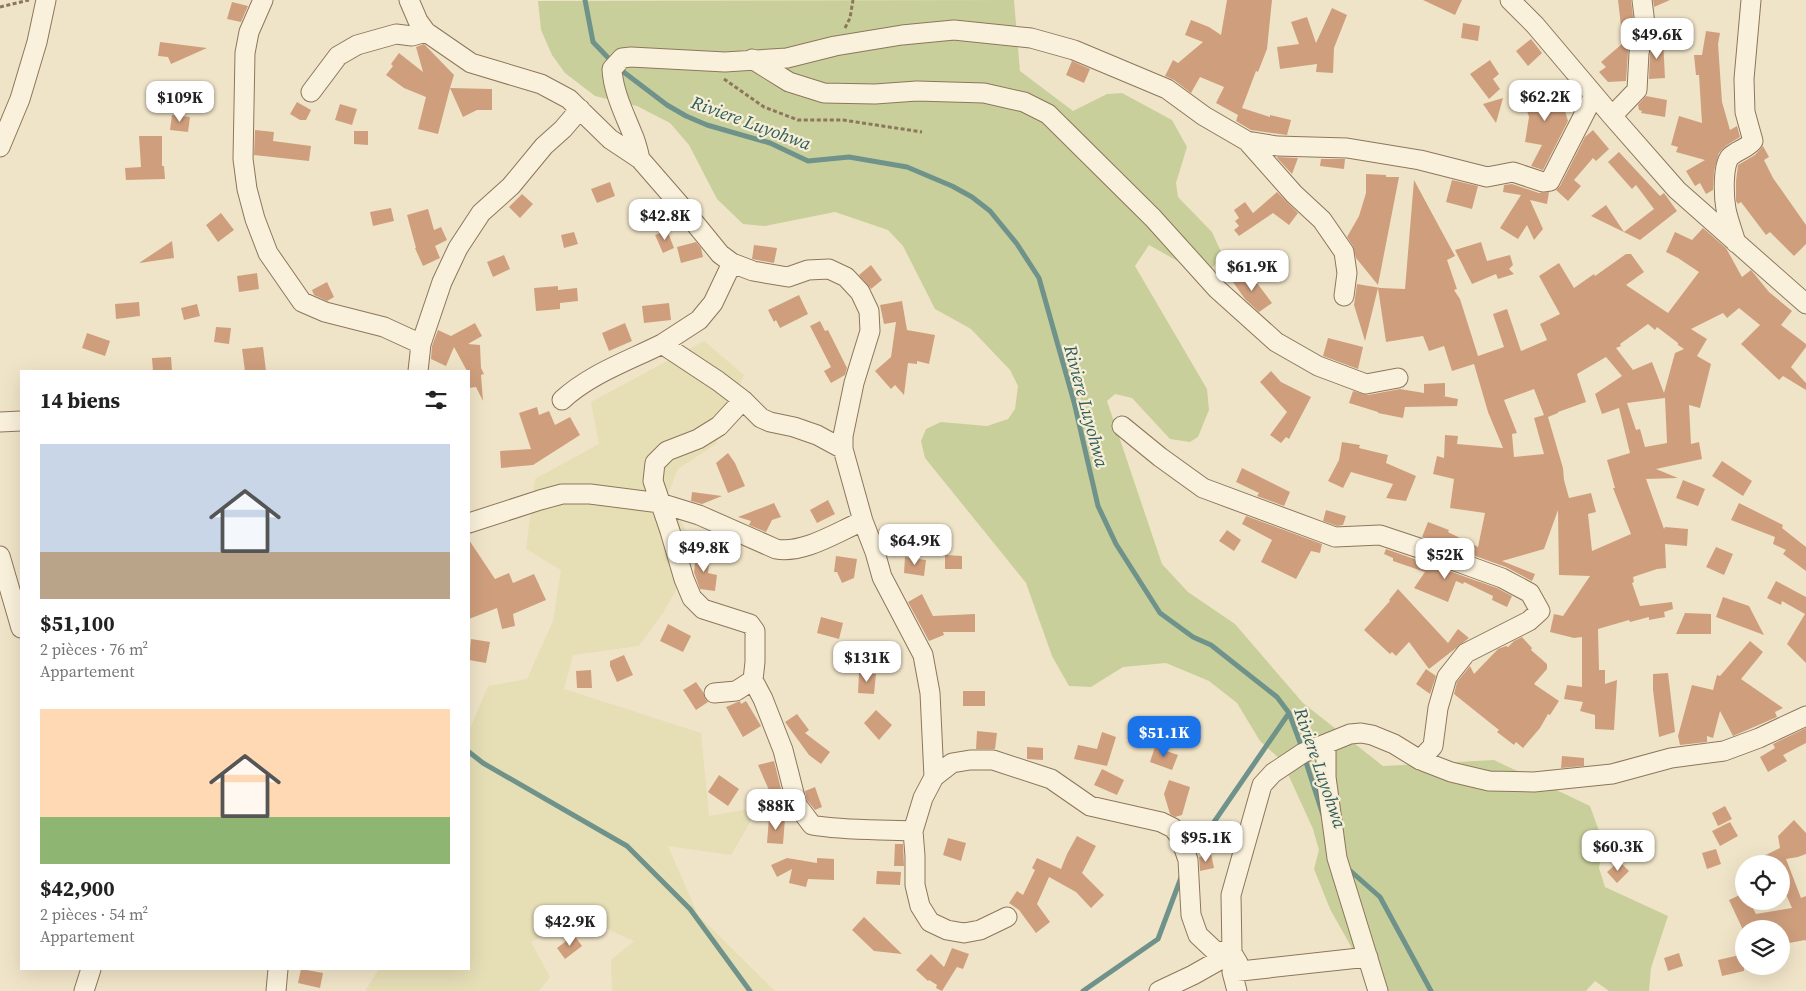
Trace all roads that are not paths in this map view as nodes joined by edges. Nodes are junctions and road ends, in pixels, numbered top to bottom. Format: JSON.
{"nodes":[{"id":1,"x":46,"y":0,"type":"edge"},
{"id":2,"x":263,"y":0,"type":"edge"},
{"id":3,"x":408,"y":0,"type":"edge"},
{"id":4,"x":1510,"y":0,"type":"edge"},
{"id":5,"x":1642,"y":0,"type":"edge"},
{"id":6,"x":1751,"y":0,"type":"edge"},
{"id":7,"x":426,"y":32,"type":"junction"},
{"id":8,"x":752,"y":59,"type":"junction"},
{"id":9,"x":311,"y":92,"type":"dead end"},
{"id":10,"x":1594,"y":95,"type":"junction"},
{"id":11,"x":580,"y":109,"type":"junction"},
{"id":12,"x":1612,"y":116,"type":"junction"},
{"id":13,"x":1247,"y":141,"type":"junction"},
{"id":14,"x":0,"y":147,"type":"edge"},
{"id":15,"x":640,"y":159,"type":"junction"},
{"id":16,"x":1736,"y":243,"type":"junction"},
{"id":17,"x":732,"y":263,"type":"junction"},
{"id":18,"x":1344,"y":296,"type":"dead end"},
{"id":19,"x":1806,"y":304,"type":"edge"},
{"id":20,"x":421,"y":344,"type":"junction"},
{"id":21,"x":662,"y":344,"type":"junction"},
{"id":22,"x":418,"y":370,"type":"edge"},
{"id":23,"x":1398,"y":378,"type":"dead end"},
{"id":24,"x":562,"y":400,"type":"dead end"},
{"id":25,"x":744,"y":400,"type":"junction"},
{"id":26,"x":20,"y":420,"type":"edge"},
{"id":27,"x":0,"y":422,"type":"edge"},
{"id":28,"x":1122,"y":426,"type":"dead end"},
{"id":29,"x":843,"y":449,"type":"junction"},
{"id":30,"x":660,"y":503,"type":"junction"},
{"id":31,"x":863,"y":521,"type":"junction"},
{"id":32,"x":470,"y":523,"type":"edge"},
{"id":33,"x":0,"y":556,"type":"edge"},
{"id":34,"x":20,"y":625,"type":"edge"},
{"id":35,"x":752,"y":680,"type":"junction"},
{"id":36,"x":714,"y":693,"type":"dead end"},
{"id":37,"x":1806,"y":716,"type":"edge"},
{"id":38,"x":1326,"y":744,"type":"junction"},
{"id":39,"x":1420,"y":760,"type":"junction"},
{"id":40,"x":934,"y":777,"type":"junction"},
{"id":41,"x":913,"y":831,"type":"junction"},
{"id":42,"x":1007,"y":917,"type":"dead end"},
{"id":43,"x":1232,"y":953,"type":"junction"},
{"id":44,"x":1368,"y":957,"type":"junction"},
{"id":45,"x":91,"y":970,"type":"edge"},
{"id":46,"x":278,"y":970,"type":"edge"},
{"id":47,"x":1232,"y":972,"type":"junction"},
{"id":48,"x":84,"y":991,"type":"edge"},
{"id":49,"x":276,"y":991,"type":"edge"},
{"id":50,"x":1159,"y":991,"type":"edge"},
{"id":51,"x":1237,"y":991,"type":"edge"},
{"id":52,"x":1378,"y":991,"type":"edge"}],
"edges":[{"from":1,"to":14,"type":"street"},
{"from":2,"to":20,"type":"street"},
{"from":3,"to":7,"type":"street"},
{"from":4,"to":10,"type":"street"},
{"from":5,"to":12,"type":"street"},
{"from":6,"to":16,"type":"street"},
{"from":7,"to":9,"type":"street"},
{"from":7,"to":11,"type":"street"},
{"from":8,"to":13,"type":"street"},
{"from":8,"to":15,"type":"street"},
{"from":8,"to":23,"type":"street"},
{"from":10,"to":12,"type":"street"},
{"from":10,"to":13,"type":"street"},
{"from":11,"to":15,"type":"street"},
{"from":11,"to":20,"type":"street"},
{"from":12,"to":16,"type":"street"},
{"from":13,"to":18,"type":"street"},
{"from":15,"to":17,"type":"street"},
{"from":16,"to":19,"type":"street"},
{"from":17,"to":21,"type":"street"},
{"from":17,"to":29,"type":"street"},
{"from":20,"to":22,"type":"street"},
{"from":21,"to":24,"type":"street"},
{"from":21,"to":25,"type":"street"},
{"from":25,"to":29,"type":"street"},
{"from":25,"to":30,"type":"street"},
{"from":26,"to":27,"type":"street"},
{"from":28,"to":39,"type":"street"},
{"from":29,"to":31,"type":"street"},
{"from":30,"to":31,"type":"street"},
{"from":30,"to":32,"type":"street"},
{"from":30,"to":35,"type":"street"},
{"from":31,"to":40,"type":"street"},
{"from":33,"to":34,"type":"street"},
{"from":35,"to":36,"type":"street"},
{"from":35,"to":41,"type":"street"},
{"from":37,"to":39,"type":"street"},
{"from":38,"to":39,"type":"street"},
{"from":38,"to":43,"type":"street"},
{"from":38,"to":44,"type":"street"},
{"from":40,"to":41,"type":"street"},
{"from":40,"to":43,"type":"street"},
{"from":41,"to":42,"type":"street"},
{"from":43,"to":47,"type":"street"},
{"from":43,"to":50,"type":"street"},
{"from":44,"to":47,"type":"street"},
{"from":44,"to":52,"type":"street"},
{"from":45,"to":48,"type":"street"},
{"from":46,"to":49,"type":"street"},
{"from":47,"to":51,"type":"street"}]}
